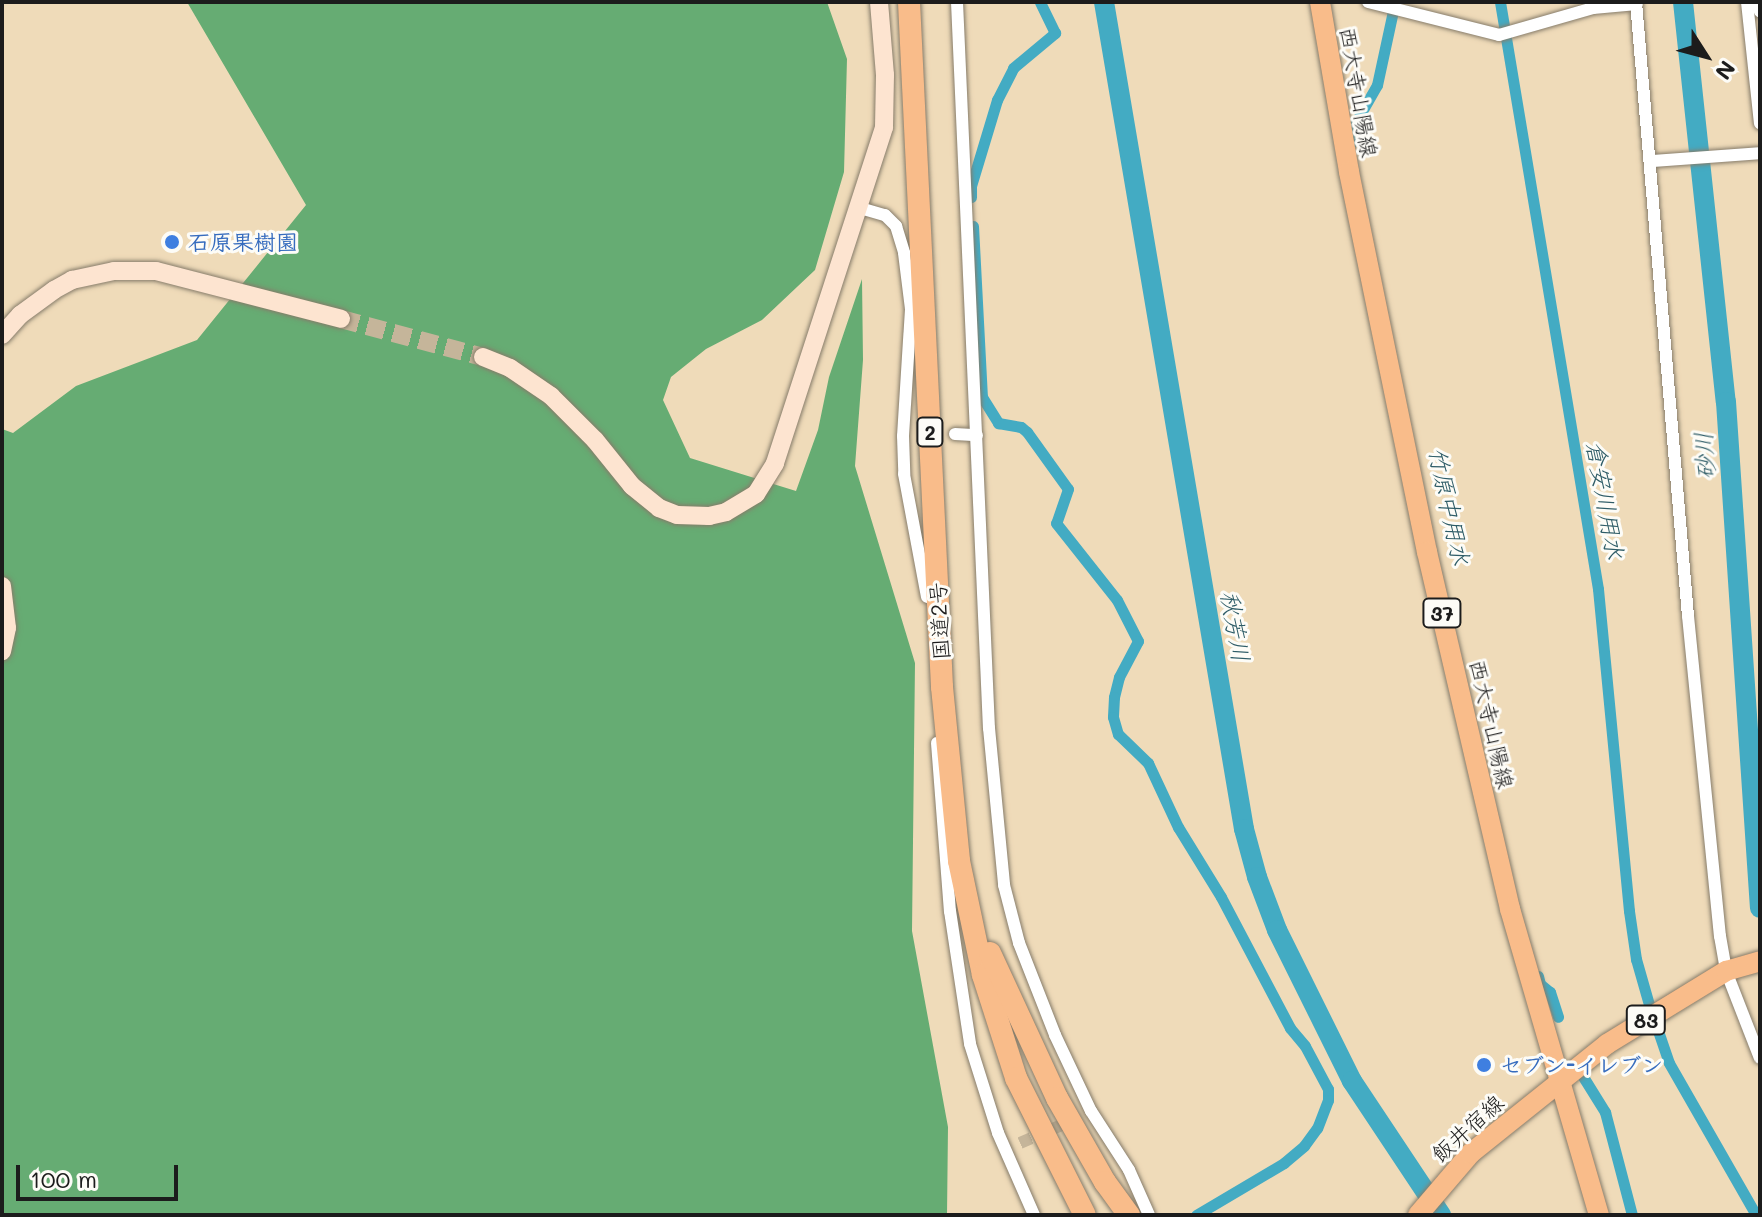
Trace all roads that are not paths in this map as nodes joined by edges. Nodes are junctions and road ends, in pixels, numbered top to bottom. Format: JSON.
{"nodes":[{"id":1,"x":879,"y":2,"type":"edge"},
{"id":2,"x":909,"y":2,"type":"edge"},
{"id":3,"x":957,"y":2,"type":"edge"},
{"id":4,"x":1320,"y":2,"type":"edge"},
{"id":5,"x":1368,"y":2,"type":"edge"},
{"id":6,"x":1747,"y":2,"type":"edge"},
{"id":7,"x":1757,"y":2,"type":"edge"},
{"id":8,"x":1636,"y":3,"type":"edge"},
{"id":9,"x":1760,"y":12,"type":"edge"},
{"id":10,"x":1760,"y":123,"type":"edge"},
{"id":11,"x":1759,"y":153,"type":"edge"},
{"id":12,"x":1652,"y":161,"type":"junction"},
{"id":13,"x":860,"y":208,"type":"junction"},
{"id":14,"x":341,"y":319,"type":"tunnel mouth"},
{"id":15,"x":2,"y":335,"type":"edge"},
{"id":16,"x":483,"y":357,"type":"tunnel mouth"},
{"id":17,"x":920,"y":434,"type":"dead end"},
{"id":18,"x":955,"y":434,"type":"dead end"},
{"id":19,"x":977,"y":435,"type":"junction"},
{"id":20,"x":903,"y":436,"type":"junction"},
{"id":21,"x":2,"y":586,"type":"edge"},
{"id":22,"x":2,"y":651,"type":"edge"},
{"id":23,"x":959,"y":861,"type":"junction"},
{"id":24,"x":1760,"y":961,"type":"edge"},
{"id":25,"x":1730,"y":970,"type":"junction"},
{"id":26,"x":1760,"y":1058,"type":"edge"},
{"id":27,"x":1016,"y":1078,"type":"junction"},
{"id":28,"x":1562,"y":1078,"type":"junction"},
{"id":29,"x":1020,"y":1143,"type":"tunnel mouth"},
{"id":30,"x":1005,"y":1150,"type":"junction"},
{"id":31,"x":1420,"y":1212,"type":"edge"},
{"id":32,"x":1034,"y":1215,"type":"edge"},
{"id":33,"x":1070,"y":1215,"type":"edge"},
{"id":34,"x":1085,"y":1215,"type":"edge"},
{"id":35,"x":1129,"y":1215,"type":"edge"},
{"id":36,"x":1149,"y":1215,"type":"edge"},
{"id":37,"x":1599,"y":1215,"type":"edge"}],
"edges":[{"from":1,"to":13,"type":"street"},
{"from":2,"to":23,"type":"highway","name":"国道2号","number":"2"},
{"from":3,"to":19,"type":"street"},
{"from":4,"to":28,"type":"main road","name":"西大寺山陽線","number":"37"},
{"from":5,"to":8,"type":"street"},
{"from":6,"to":10,"type":"street"},
{"from":7,"to":9,"type":"street"},
{"from":8,"to":12,"type":"street"},
{"from":11,"to":12,"type":"street"},
{"from":12,"to":25,"type":"street"},
{"from":13,"to":16,"type":"street"},
{"from":13,"to":20,"type":"street"},
{"from":14,"to":15,"type":"street"},
{"from":17,"to":20,"type":"street"},
{"from":18,"to":19,"type":"street"},
{"from":19,"to":36,"type":"street"},
{"from":20,"to":30,"type":"street"},
{"from":21,"to":22,"type":"street"},
{"from":23,"to":27,"type":"highway","name":"国道2号","number":"2"},
{"from":23,"to":35,"type":"highway"},
{"from":24,"to":25,"type":"main road","name":"飯井宿線","number":"83"},
{"from":25,"to":26,"type":"street"},
{"from":25,"to":28,"type":"main road","name":"飯井宿線","number":"83"},
{"from":27,"to":33,"type":"highway"},
{"from":27,"to":34,"type":"highway","name":"国道2号","number":"2"},
{"from":28,"to":31,"type":"main road","name":"飯井宿線","number":"83"},
{"from":28,"to":37,"type":"main road","name":"西大寺山陽線","number":"37"},
{"from":29,"to":30,"type":"street"},
{"from":30,"to":32,"type":"street"}]}
